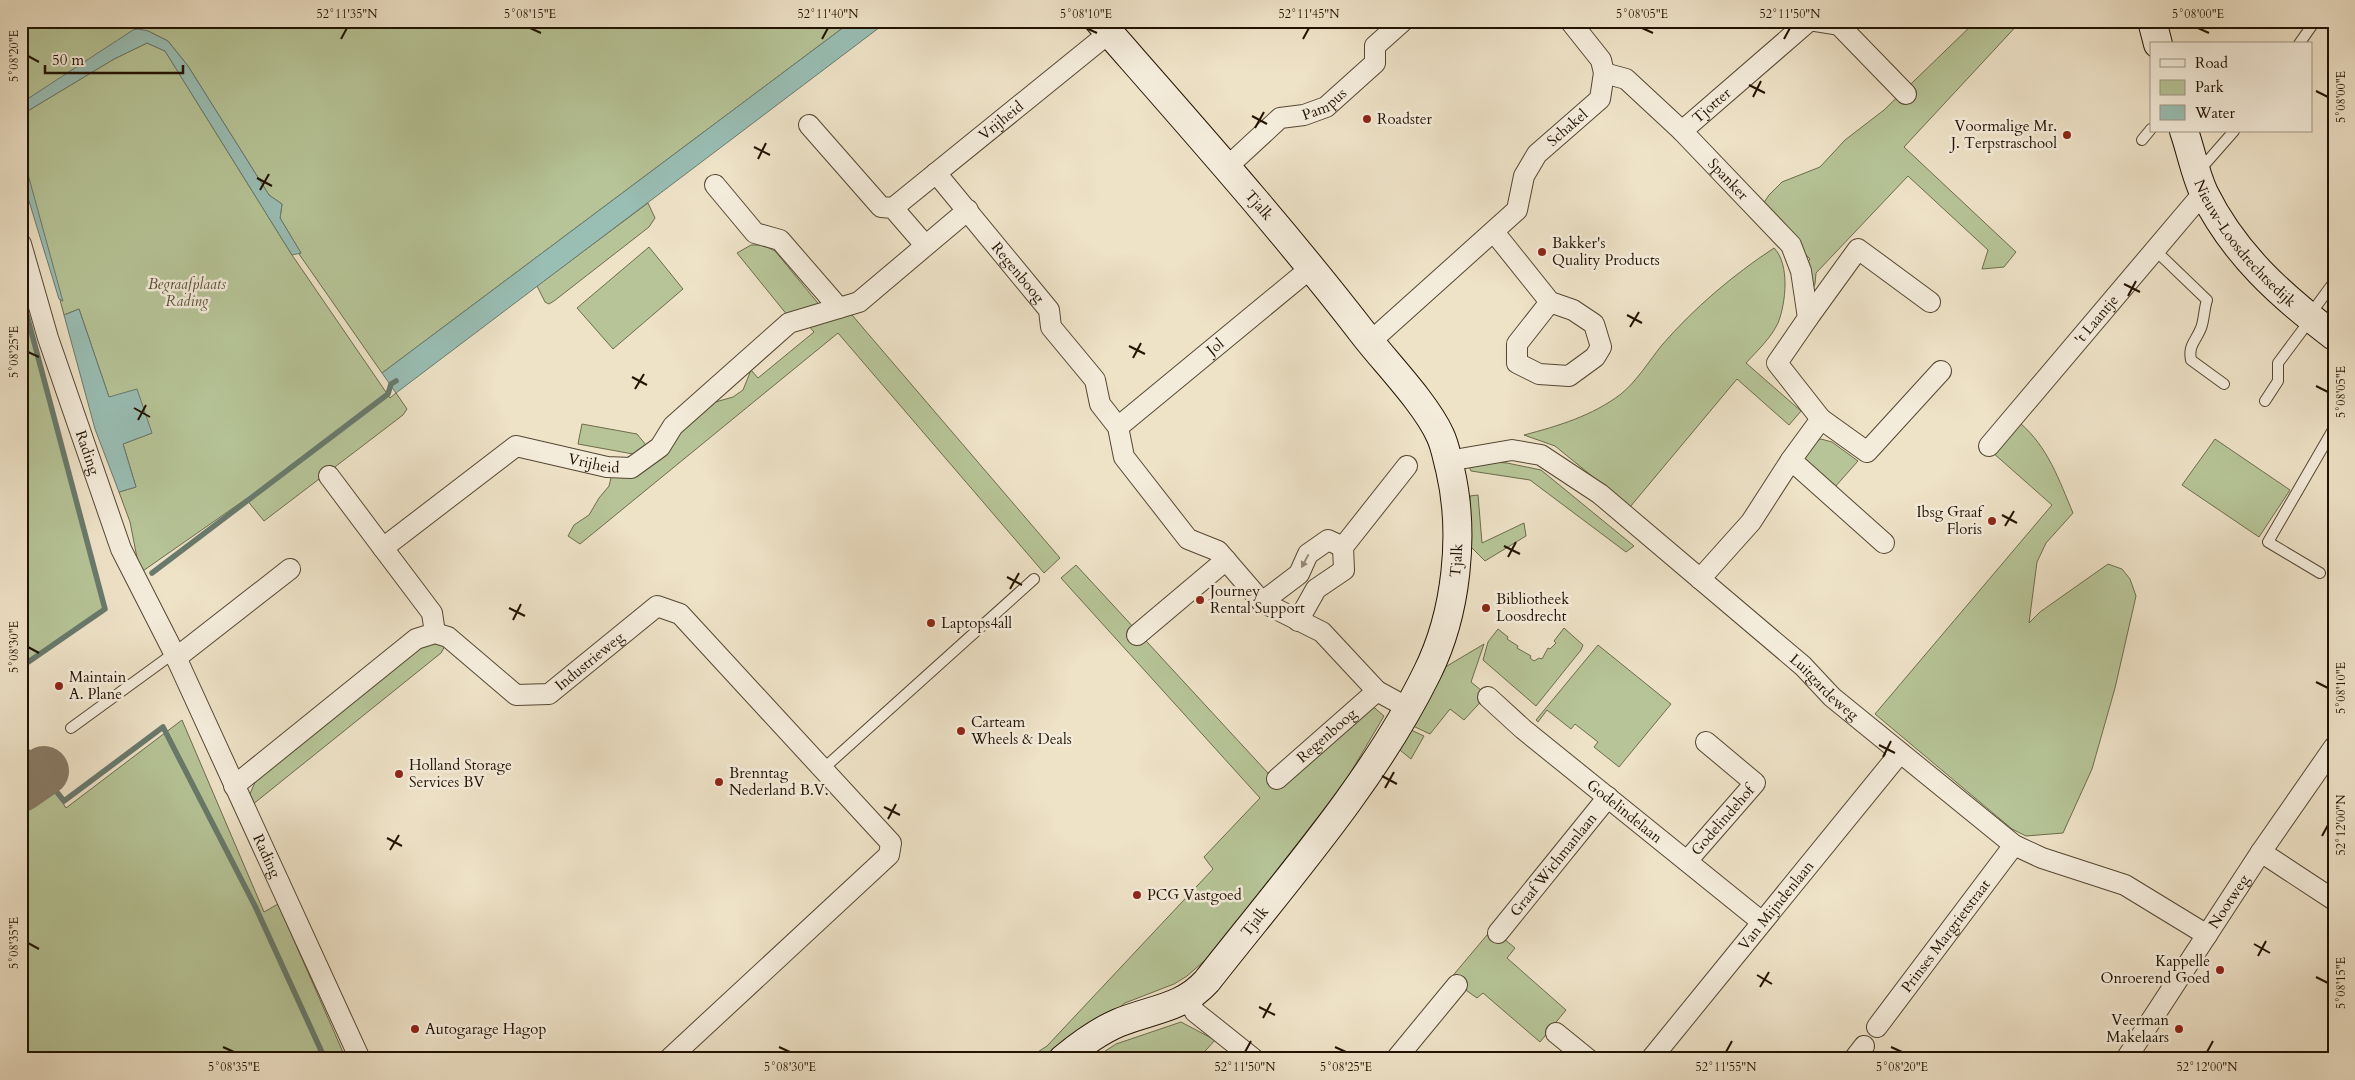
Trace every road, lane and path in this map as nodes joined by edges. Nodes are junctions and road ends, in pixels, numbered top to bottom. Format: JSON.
{"nodes":[{"id":1,"x":1403,"y":21,"type":"edge"},
{"id":2,"x":1570,"y":21,"type":"edge"},
{"id":3,"x":1809,"y":21,"type":"edge"},
{"id":4,"x":1814,"y":21,"type":"edge"},
{"id":5,"x":2152,"y":21,"type":"edge"},
{"id":6,"x":2315,"y":21,"type":"edge"},
{"id":7,"x":1104,"y":25,"type":"edge"},
{"id":8,"x":2157,"y":42,"type":"edge"},
{"id":9,"x":2300,"y":42,"type":"edge"},
{"id":10,"x":1604,"y":72,"type":"junction"},
{"id":11,"x":1906,"y":94,"type":"dead end"},
{"id":12,"x":809,"y":125,"type":"dead end"},
{"id":13,"x":2150,"y":130,"type":"edge"},
{"id":14,"x":1682,"y":131,"type":"junction"},
{"id":15,"x":2184,"y":132,"type":"edge"},
{"id":16,"x":2233,"y":132,"type":"edge"},
{"id":17,"x":2142,"y":140,"type":"dead end"},
{"id":18,"x":1226,"y":168,"type":"junction"},
{"id":19,"x":936,"y":173,"type":"junction"},
{"id":20,"x":2201,"y":183,"type":"junction"},
{"id":21,"x":715,"y":185,"type":"dead end"},
{"id":22,"x":893,"y":208,"type":"junction"},
{"id":23,"x":968,"y":210,"type":"junction"},
{"id":24,"x":1494,"y":232,"type":"junction"},
{"id":25,"x":21,"y":244,"type":"edge"},
{"id":26,"x":925,"y":245,"type":"junction"},
{"id":27,"x":2155,"y":250,"type":"junction"},
{"id":28,"x":1312,"y":267,"type":"junction"},
{"id":29,"x":2334,"y":282,"type":"edge"},
{"id":30,"x":1550,"y":302,"type":"dead end"},
{"id":31,"x":1930,"y":302,"type":"dead end"},
{"id":32,"x":839,"y":308,"type":"junction"},
{"id":33,"x":1808,"y":318,"type":"junction"},
{"id":34,"x":2309,"y":318,"type":"junction"},
{"id":35,"x":2334,"y":336,"type":"edge"},
{"id":36,"x":1370,"y":342,"type":"junction"},
{"id":37,"x":1941,"y":371,"type":"dead end"},
{"id":38,"x":2224,"y":384,"type":"dead end"},
{"id":39,"x":2265,"y":401,"type":"dead end"},
{"id":40,"x":1821,"y":419,"type":"junction"},
{"id":41,"x":1118,"y":428,"type":"junction"},
{"id":42,"x":2334,"y":428,"type":"edge"},
{"id":43,"x":1989,"y":446,"type":"dead end"},
{"id":44,"x":1791,"y":460,"type":"junction"},
{"id":45,"x":1448,"y":461,"type":"junction"},
{"id":46,"x":1407,"y":466,"type":"dead end"},
{"id":47,"x":329,"y":476,"type":"dead end"},
{"id":48,"x":1884,"y":543,"type":"dead end"},
{"id":49,"x":1343,"y":547,"type":"junction"},
{"id":50,"x":383,"y":548,"type":"junction"},
{"id":51,"x":1226,"y":560,"type":"junction"},
{"id":52,"x":290,"y":569,"type":"dead end"},
{"id":53,"x":2320,"y":573,"type":"dead end"},
{"id":54,"x":1034,"y":579,"type":"dead end"},
{"id":55,"x":1700,"y":579,"type":"junction"},
{"id":56,"x":1262,"y":602,"type":"junction"},
{"id":57,"x":1298,"y":621,"type":"junction"},
{"id":58,"x":435,"y":633,"type":"junction"},
{"id":59,"x":1136,"y":635,"type":"dead end"},
{"id":60,"x":175,"y":656,"type":"junction"},
{"id":61,"x":1377,"y":691,"type":"junction"},
{"id":62,"x":1488,"y":697,"type":"dead end"},
{"id":63,"x":1409,"y":708,"type":"junction"},
{"id":64,"x":71,"y":728,"type":"dead end"},
{"id":65,"x":1706,"y":742,"type":"dead end"},
{"id":66,"x":2334,"y":747,"type":"edge"},
{"id":67,"x":1900,"y":753,"type":"junction"},
{"id":68,"x":823,"y":769,"type":"junction"},
{"id":69,"x":1277,"y":779,"type":"dead end"},
{"id":70,"x":234,"y":786,"type":"junction"},
{"id":71,"x":1608,"y":797,"type":"junction"},
{"id":72,"x":2014,"y":845,"type":"junction"},
{"id":73,"x":2261,"y":852,"type":"junction"},
{"id":74,"x":1687,"y":861,"type":"junction"},
{"id":75,"x":2334,"y":900,"type":"edge"},
{"id":76,"x":1762,"y":922,"type":"junction"},
{"id":77,"x":1498,"y":932,"type":"dead end"},
{"id":78,"x":2207,"y":935,"type":"junction"},
{"id":79,"x":1457,"y":985,"type":"dead end"},
{"id":80,"x":1188,"y":999,"type":"junction"},
{"id":81,"x":1877,"y":1027,"type":"dead end"},
{"id":82,"x":1556,"y":1033,"type":"dead end"},
{"id":83,"x":360,"y":1059,"type":"edge"},
{"id":84,"x":668,"y":1059,"type":"edge"},
{"id":85,"x":1063,"y":1059,"type":"edge"},
{"id":86,"x":1254,"y":1059,"type":"edge"},
{"id":87,"x":1396,"y":1059,"type":"edge"},
{"id":88,"x":1588,"y":1059,"type":"edge"},
{"id":89,"x":1651,"y":1059,"type":"edge"},
{"id":90,"x":2126,"y":1059,"type":"edge"}],
"edges":[{"from":1,"to":18,"type":"street","name":"Pampus"},
{"from":2,"to":10,"type":"street"},
{"from":3,"to":14,"type":"street","name":"Tjotter"},
{"from":4,"to":11,"type":"street"},
{"from":5,"to":8,"type":"street"},
{"from":6,"to":9,"type":"lane"},
{"from":7,"to":18,"type":"street","name":"Tjalk"},
{"from":7,"to":19,"type":"street","name":"Vrijheid"},
{"from":10,"to":14,"type":"street","name":"Spanker"},
{"from":10,"to":24,"type":"street","name":"Schakel"},
{"from":12,"to":22,"type":"street"},
{"from":13,"to":17,"type":"lane"},
{"from":14,"to":33,"type":"street","name":"Spanker"},
{"from":15,"to":20,"type":"street","name":"Nieuw-Loosdrechtsedijk"},
{"from":16,"to":20,"type":"lane"},
{"from":18,"to":28,"type":"street","name":"Tjalk"},
{"from":19,"to":22,"type":"street","name":"Vrijheid"},
{"from":19,"to":23,"type":"street","name":"Regenboog"},
{"from":20,"to":27,"type":"street","name":"'t Laantje"},
{"from":20,"to":34,"type":"street","name":"Nieuw-Loosdrechtsedijk"},
{"from":21,"to":32,"type":"street"},
{"from":22,"to":26,"type":"street"},
{"from":23,"to":26,"type":"street","name":"Vrijheid"},
{"from":23,"to":41,"type":"street","name":"Regenboog"},
{"from":24,"to":30,"type":"street"},
{"from":24,"to":36,"type":"street","name":"Schakel"},
{"from":25,"to":60,"type":"street","name":"Rading"},
{"from":26,"to":32,"type":"street","name":"Vrijheid"},
{"from":27,"to":38,"type":"lane"},
{"from":27,"to":43,"type":"street","name":"'t Laantje"},
{"from":28,"to":36,"type":"street","name":"Tjalk"},
{"from":28,"to":41,"type":"street","name":"Jol"},
{"from":29,"to":34,"type":"lane"},
{"from":31,"to":33,"type":"street"},
{"from":32,"to":50,"type":"street","name":"Vrijheid"},
{"from":33,"to":40,"type":"street"},
{"from":34,"to":35,"type":"street","name":"Nieuw-Loosdrechtsedijk"},
{"from":34,"to":39,"type":"lane"},
{"from":36,"to":45,"type":"street","name":"Tjalk"},
{"from":37,"to":40,"type":"street"},
{"from":40,"to":44,"type":"street"},
{"from":41,"to":51,"type":"street","name":"Regenboog"},
{"from":42,"to":53,"type":"lane"},
{"from":44,"to":48,"type":"street"},
{"from":44,"to":55,"type":"street"},
{"from":45,"to":55,"type":"street","name":"Luitgardeweg"},
{"from":45,"to":63,"type":"street","name":"Tjalk"},
{"from":46,"to":49,"type":"street"},
{"from":47,"to":50,"type":"street"},
{"from":49,"to":56,"type":"street","one_way":true},
{"from":49,"to":57,"type":"street"},
{"from":50,"to":58,"type":"street"},
{"from":51,"to":56,"type":"street","name":"Regenboog"},
{"from":51,"to":59,"type":"street"},
{"from":52,"to":60,"type":"street"},
{"from":54,"to":68,"type":"lane"},
{"from":55,"to":67,"type":"street","name":"Luitgardeweg"},
{"from":56,"to":57,"type":"street","name":"Regenboog"},
{"from":57,"to":61,"type":"street","name":"Regenboog"},
{"from":58,"to":68,"type":"street","name":"Industrieweg"},
{"from":58,"to":70,"type":"street"},
{"from":60,"to":64,"type":"lane"},
{"from":60,"to":70,"type":"street","name":"Rading"},
{"from":61,"to":63,"type":"street","name":"Regenboog"},
{"from":61,"to":69,"type":"street","name":"Regenboog"},
{"from":62,"to":71,"type":"street","name":"Godelindelaan"},
{"from":63,"to":80,"type":"street","name":"Tjalk"},
{"from":65,"to":74,"type":"street","name":"Godelindehof"},
{"from":66,"to":73,"type":"street","name":"Nootweg"},
{"from":67,"to":72,"type":"street","name":"Luitgardeweg"},
{"from":67,"to":76,"type":"street","name":"Van Mijndenlaan"},
{"from":68,"to":84,"type":"street","name":"Industrieweg"},
{"from":70,"to":83,"type":"street","name":"Rading"},
{"from":71,"to":74,"type":"street","name":"Godelindelaan"},
{"from":71,"to":77,"type":"street","name":"Graaf Wichmanlaan"},
{"from":72,"to":78,"type":"street","name":"Luitgardeweg"},
{"from":72,"to":81,"type":"street","name":"Prinses Margrietstraat"},
{"from":73,"to":75,"type":"street"},
{"from":73,"to":78,"type":"street","name":"Nootweg"},
{"from":74,"to":76,"type":"street","name":"Godelindelaan"},
{"from":76,"to":89,"type":"street","name":"Van Mijndenlaan"},
{"from":78,"to":90,"type":"street","name":"Nootweg"},
{"from":79,"to":87,"type":"street"},
{"from":80,"to":85,"type":"street","name":"Tjalk"},
{"from":80,"to":86,"type":"street"},
{"from":82,"to":88,"type":"street"}]}
